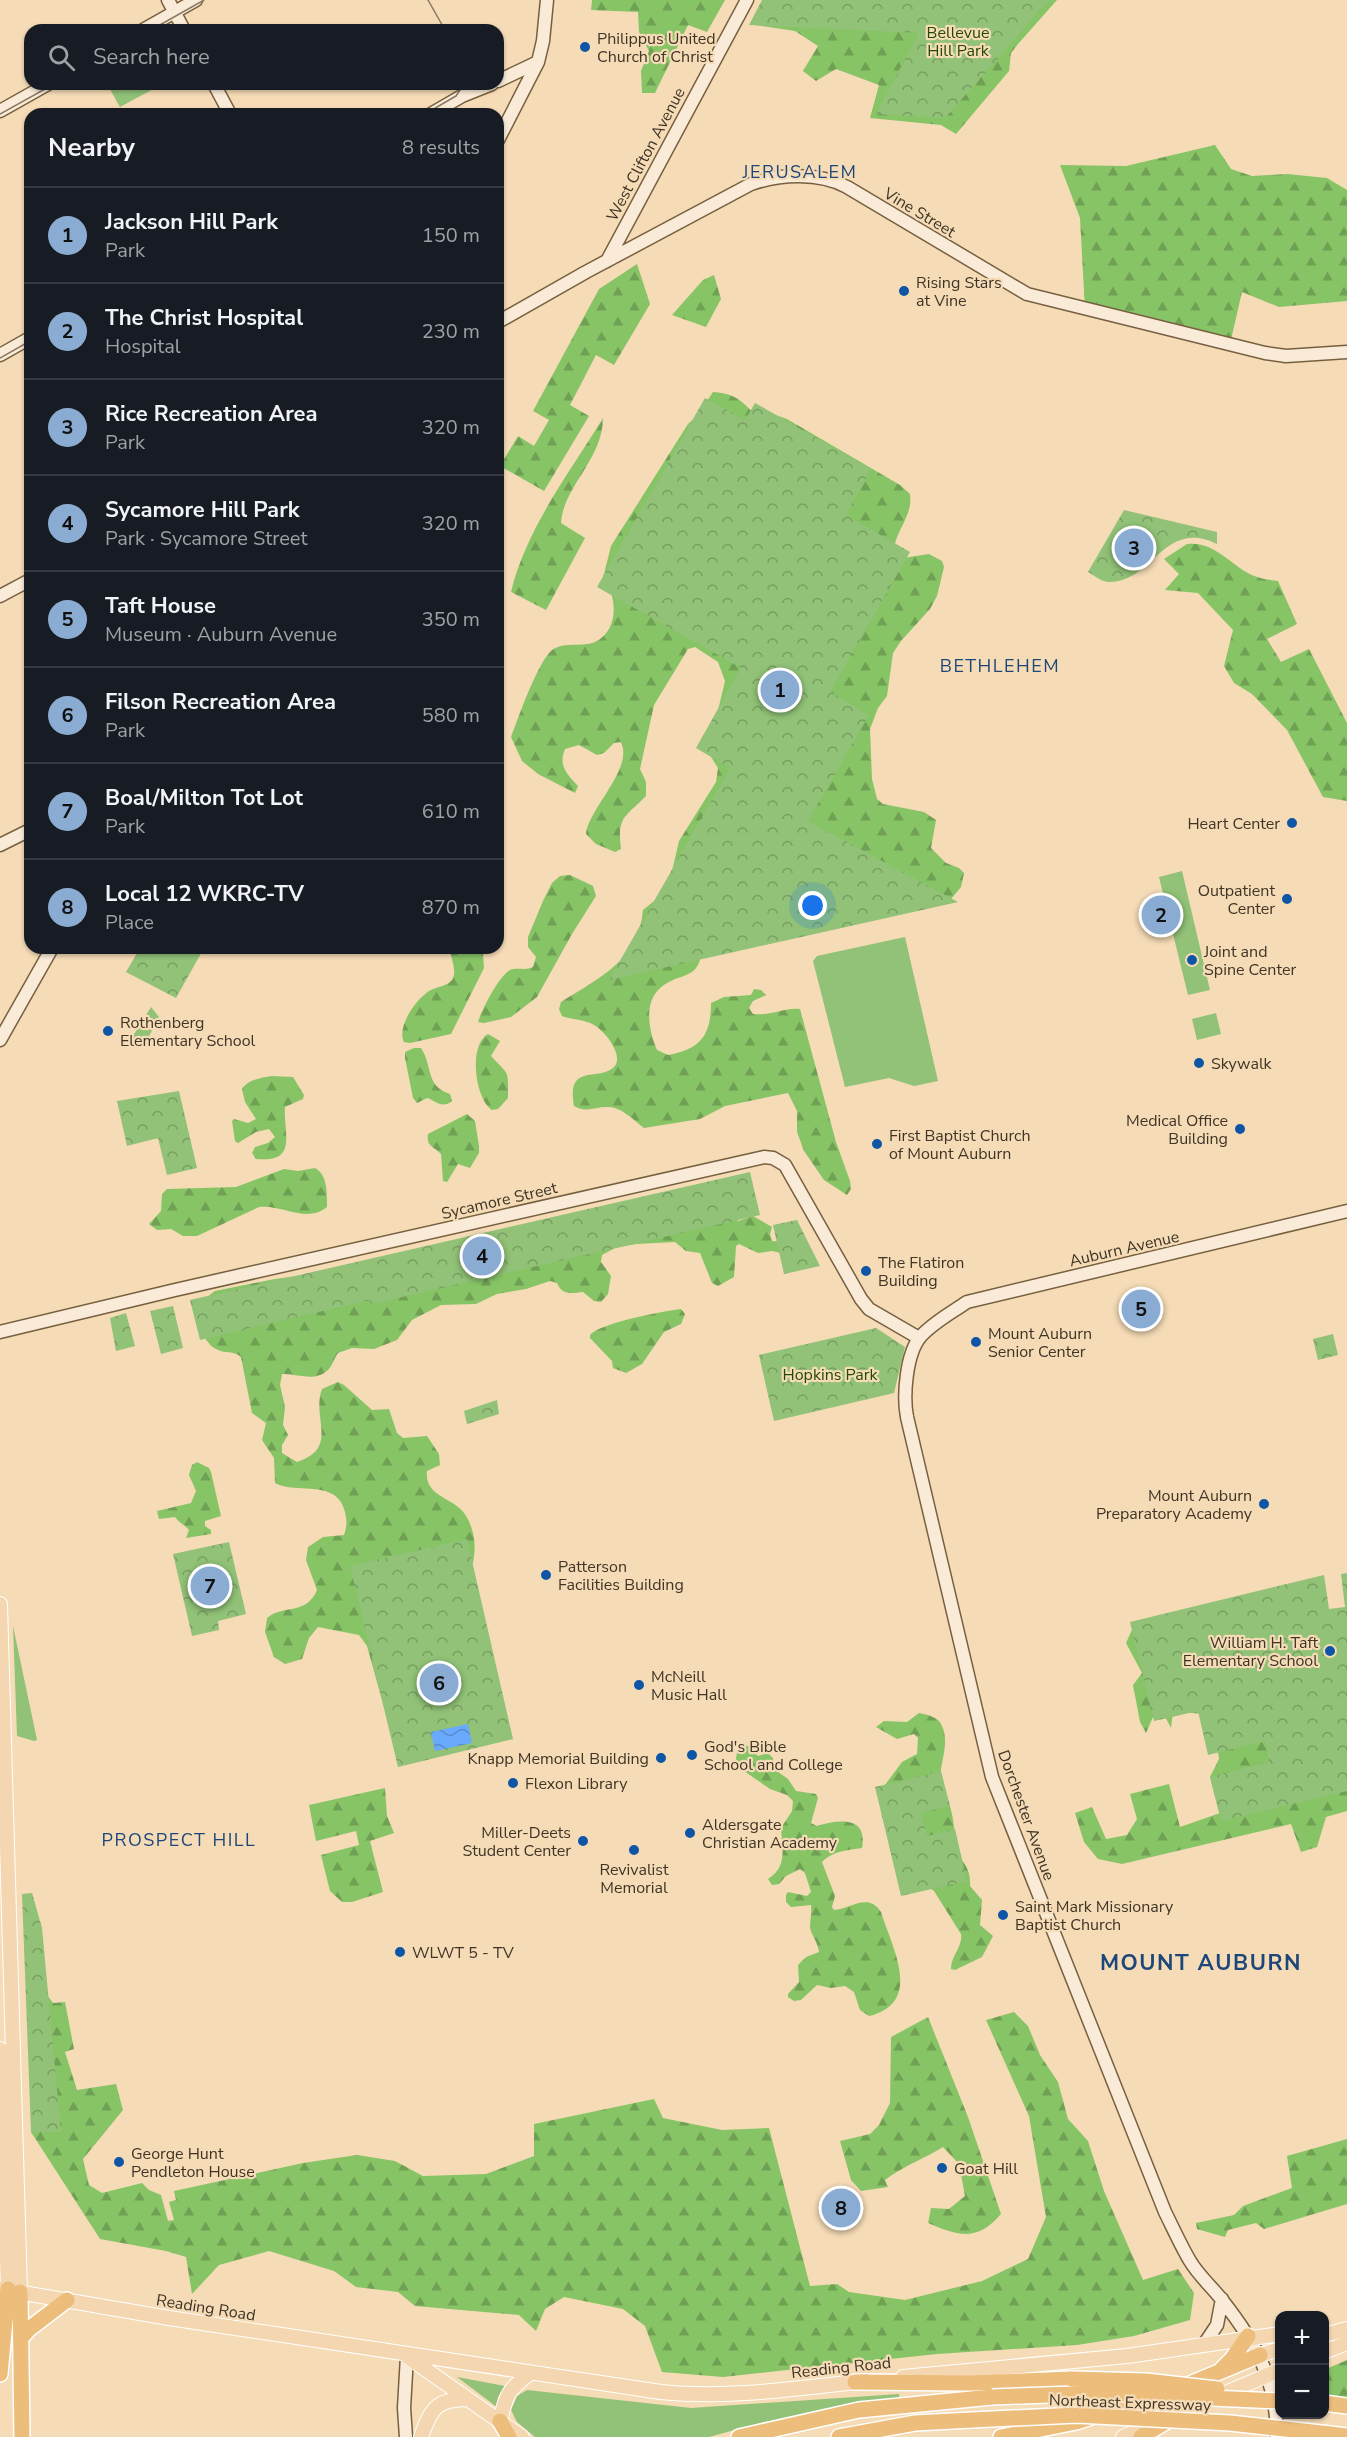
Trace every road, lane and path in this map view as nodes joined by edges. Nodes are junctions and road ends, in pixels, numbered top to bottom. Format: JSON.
{"nodes":[{"id":1,"x":168,"y":0,"type":"edge"},
{"id":2,"x":196,"y":0,"type":"edge"},
{"id":3,"x":547,"y":0,"type":"edge"},
{"id":4,"x":747,"y":0,"type":"edge"},
{"id":5,"x":174,"y":12,"type":"junction"},
{"id":6,"x":153,"y":24,"type":"edge"},
{"id":7,"x":181,"y":24,"type":"edge"},
{"id":8,"x":538,"y":62,"type":"junction"},
{"id":9,"x":504,"y":78,"type":"edge"},
{"id":10,"x":37,"y":90,"type":"edge"},
{"id":11,"x":217,"y":90,"type":"edge"},
{"id":12,"x":477,"y":90,"type":"edge"},
{"id":13,"x":227,"y":108,"type":"edge"},
{"id":14,"x":441,"y":108,"type":"edge"},
{"id":15,"x":0,"y":111,"type":"edge"},
{"id":16,"x":504,"y":128,"type":"edge"},
{"id":17,"x":607,"y":261,"type":"junction"},
{"id":18,"x":504,"y":319,"type":"edge"},
{"id":19,"x":24,"y":341,"type":"edge"},
{"id":20,"x":1347,"y":352,"type":"edge"},
{"id":21,"x":0,"y":355,"type":"edge"},
{"id":22,"x":24,"y":583,"type":"edge"},
{"id":23,"x":0,"y":596,"type":"edge"},
{"id":24,"x":24,"y":833,"type":"edge"},
{"id":25,"x":0,"y":845,"type":"edge"},
{"id":26,"x":49,"y":954,"type":"edge"},
{"id":27,"x":0,"y":1040,"type":"edge"},
{"id":28,"x":1347,"y":1211,"type":"edge"},
{"id":29,"x":0,"y":1332,"type":"edge"},
{"id":30,"x":919,"y":1338,"type":"junction"},
{"id":31,"x":0,"y":1604,"type":"edge"},
{"id":32,"x":0,"y":2049,"type":"edge"},
{"id":33,"x":9,"y":2290,"type":"edge"},
{"id":34,"x":67,"y":2300,"type":"junction"},
{"id":35,"x":1222,"y":2300,"type":"junction"},
{"id":36,"x":1347,"y":2321,"type":"edge"},
{"id":37,"x":1329,"y":2324,"type":"edge"},
{"id":38,"x":1347,"y":2329,"type":"edge"},
{"id":39,"x":1275,"y":2334,"type":"edge"},
{"id":40,"x":1329,"y":2334,"type":"edge"},
{"id":41,"x":1248,"y":2336,"type":"junction"},
{"id":42,"x":21,"y":2338,"type":"junction"},
{"id":43,"x":1205,"y":2343,"type":"junction"},
{"id":44,"x":1347,"y":2343,"type":"edge"},
{"id":45,"x":1275,"y":2350,"type":"edge"},
{"id":46,"x":1329,"y":2350,"type":"edge"},
{"id":47,"x":1260,"y":2355,"type":"junction"},
{"id":48,"x":406,"y":2356,"type":"junction"},
{"id":49,"x":1274,"y":2373,"type":"edge"},
{"id":50,"x":0,"y":2374,"type":"edge"},
{"id":51,"x":529,"y":2374,"type":"junction"},
{"id":52,"x":1215,"y":2375,"type":"junction"},
{"id":53,"x":855,"y":2382,"type":"junction"},
{"id":54,"x":1275,"y":2398,"type":"edge"},
{"id":55,"x":468,"y":2399,"type":"junction"},
{"id":56,"x":1275,"y":2399,"type":"edge"},
{"id":57,"x":1329,"y":2404,"type":"edge"},
{"id":58,"x":1347,"y":2406,"type":"edge"},
{"id":59,"x":1180,"y":2413,"type":"junction"},
{"id":60,"x":500,"y":2421,"type":"junction"},
{"id":61,"x":22,"y":2430,"type":"edge"},
{"id":62,"x":1347,"y":2436,"type":"edge"},
{"id":63,"x":406,"y":2437,"type":"edge"},
{"id":64,"x":421,"y":2437,"type":"edge"},
{"id":65,"x":508,"y":2437,"type":"edge"},
{"id":66,"x":522,"y":2437,"type":"edge"},
{"id":67,"x":739,"y":2437,"type":"edge"},
{"id":68,"x":839,"y":2437,"type":"edge"},
{"id":69,"x":1001,"y":2437,"type":"edge"},
{"id":70,"x":1122,"y":2437,"type":"edge"},
{"id":71,"x":1141,"y":2437,"type":"edge"},
{"id":72,"x":1277,"y":2437,"type":"edge"}],
"edges":[{"from":1,"to":5,"type":"main road"},
{"from":2,"to":5,"type":"main road"},
{"from":3,"to":8,"type":"main road"},
{"from":4,"to":17,"type":"main road","name":"West Clifton Avenue"},
{"from":5,"to":6,"type":"main road"},
{"from":5,"to":7,"type":"main road"},
{"from":8,"to":9,"type":"main road"},
{"from":8,"to":16,"type":"main road"},
{"from":10,"to":15,"type":"main road"},
{"from":11,"to":13,"type":"main road"},
{"from":12,"to":14,"type":"main road"},
{"from":17,"to":18,"type":"main road","name":"Vine Street"},
{"from":17,"to":20,"type":"main road","name":"Vine Street"},
{"from":19,"to":21,"type":"main road"},
{"from":22,"to":23,"type":"main road"},
{"from":24,"to":25,"type":"main road"},
{"from":26,"to":27,"type":"main road"},
{"from":28,"to":30,"type":"main road","name":"Auburn Avenue"},
{"from":29,"to":30,"type":"main road","name":"Sycamore Street"},
{"from":30,"to":35,"type":"main road","name":"Dorchester Avenue"},
{"from":31,"to":33,"type":"main road"},
{"from":32,"to":33,"type":"main road"},
{"from":33,"to":34,"type":"main road","name":"Reading Road"},
{"from":33,"to":42,"type":"highway"},
{"from":33,"to":50,"type":"highway"},
{"from":34,"to":42,"type":"highway"},
{"from":34,"to":48,"type":"main road","name":"Reading Road"},
{"from":35,"to":41,"type":"main road","name":"Dorchester Avenue"},
{"from":35,"to":43,"type":"main road"},
{"from":36,"to":37,"type":"main road"},
{"from":38,"to":40,"type":"main road"},
{"from":39,"to":41,"type":"main road","name":"Reading Road"},
{"from":41,"to":43,"type":"main road","name":"Reading Road"},
{"from":41,"to":47,"type":"main road","name":"Dorchester Avenue"},
{"from":41,"to":52,"type":"highway"},
{"from":42,"to":61,"type":"highway"},
{"from":43,"to":53,"type":"main road","name":"Reading Road"},
{"from":44,"to":46,"type":"main road"},
{"from":45,"to":47,"type":"main road"},
{"from":47,"to":49,"type":"main road","name":"Dorchester Avenue"},
{"from":47,"to":52,"type":"highway"},
{"from":48,"to":51,"type":"main road","name":"Reading Road"},
{"from":48,"to":55,"type":"main road","name":"Reading Road"},
{"from":48,"to":63,"type":"main road"},
{"from":49,"to":59,"type":"main road"},
{"from":49,"to":72,"type":"main road","name":"Dorchester Avenue"},
{"from":51,"to":53,"type":"main road","name":"Reading Road"},
{"from":51,"to":60,"type":"main road"},
{"from":52,"to":69,"type":"highway"},
{"from":53,"to":54,"type":"highway","bridge":true},
{"from":55,"to":60,"type":"main road","name":"Reading Road"},
{"from":55,"to":64,"type":"main road"},
{"from":56,"to":67,"type":"highway","bridge":true},
{"from":57,"to":58,"type":"highway"},
{"from":59,"to":70,"type":"main road"},
{"from":59,"to":71,"type":"highway"},
{"from":60,"to":65,"type":"highway"},
{"from":60,"to":66,"type":"main road","name":"Reading Road"},
{"from":62,"to":68,"type":"highway","name":"Northeast Expressway","bridge":true}]}
